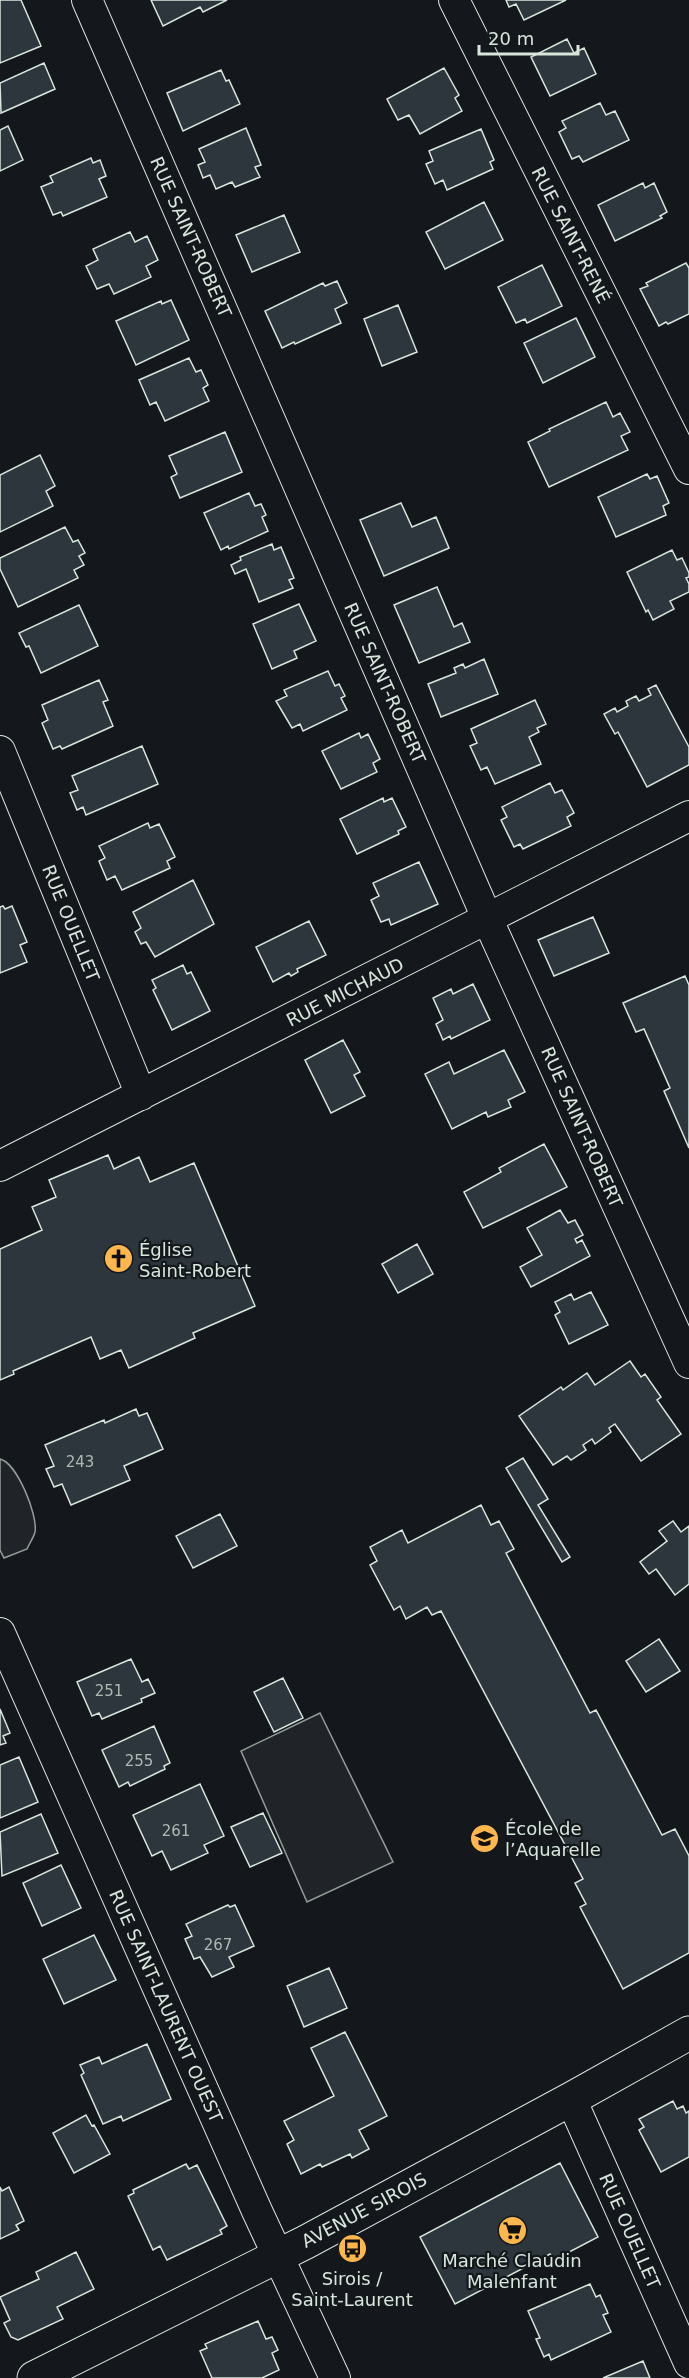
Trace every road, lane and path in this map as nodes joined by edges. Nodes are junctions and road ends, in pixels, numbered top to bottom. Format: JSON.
{"nodes":[{"id":1,"x":87,"y":0,"type":"edge"},
{"id":2,"x":454,"y":0,"type":"edge"},
{"id":3,"x":689,"y":469,"type":"edge"},
{"id":4,"x":0,"y":751,"type":"edge"},
{"id":5,"x":689,"y":816,"type":"edge"},
{"id":6,"x":488,"y":918,"type":"junction"},
{"id":7,"x":141,"y":1095,"type":"junction"},
{"id":8,"x":0,"y":1166,"type":"edge"},
{"id":9,"x":689,"y":1363,"type":"edge"},
{"id":10,"x":0,"y":1633,"type":"edge"},
{"id":11,"x":689,"y":2032,"type":"edge"},
{"id":12,"x":571,"y":2099,"type":"junction"},
{"id":13,"x":278,"y":2256,"type":"junction"},
{"id":14,"x":689,"y":2363,"type":"edge"},
{"id":15,"x":34,"y":2378,"type":"edge"},
{"id":16,"x":335,"y":2378,"type":"edge"}],
"edges":[{"from":1,"to":6,"type":"street","name":"RUE SAINT-ROBERT"},
{"from":2,"to":3,"type":"street","name":"RUE SAINT-RENÉ"},
{"from":4,"to":7,"type":"street","name":"RUE OUELLET"},
{"from":5,"to":6,"type":"street","name":"RUE MICHAUD"},
{"from":6,"to":7,"type":"street","name":"RUE MICHAUD"},
{"from":6,"to":9,"type":"street","name":"RUE SAINT-ROBERT"},
{"from":7,"to":8,"type":"street","name":"RUE MICHAUD"},
{"from":10,"to":13,"type":"street","name":"RUE SAINT-LAURENT OUEST"},
{"from":11,"to":12,"type":"street","name":"AVENUE SIROIS"},
{"from":12,"to":13,"type":"street","name":"AVENUE SIROIS"},
{"from":12,"to":14,"type":"street","name":"RUE OUELLET"},
{"from":13,"to":15,"type":"street","name":"AVENUE SIROIS"},
{"from":13,"to":16,"type":"street","name":"RUE SAINT-LAURENT OUEST"}]}
